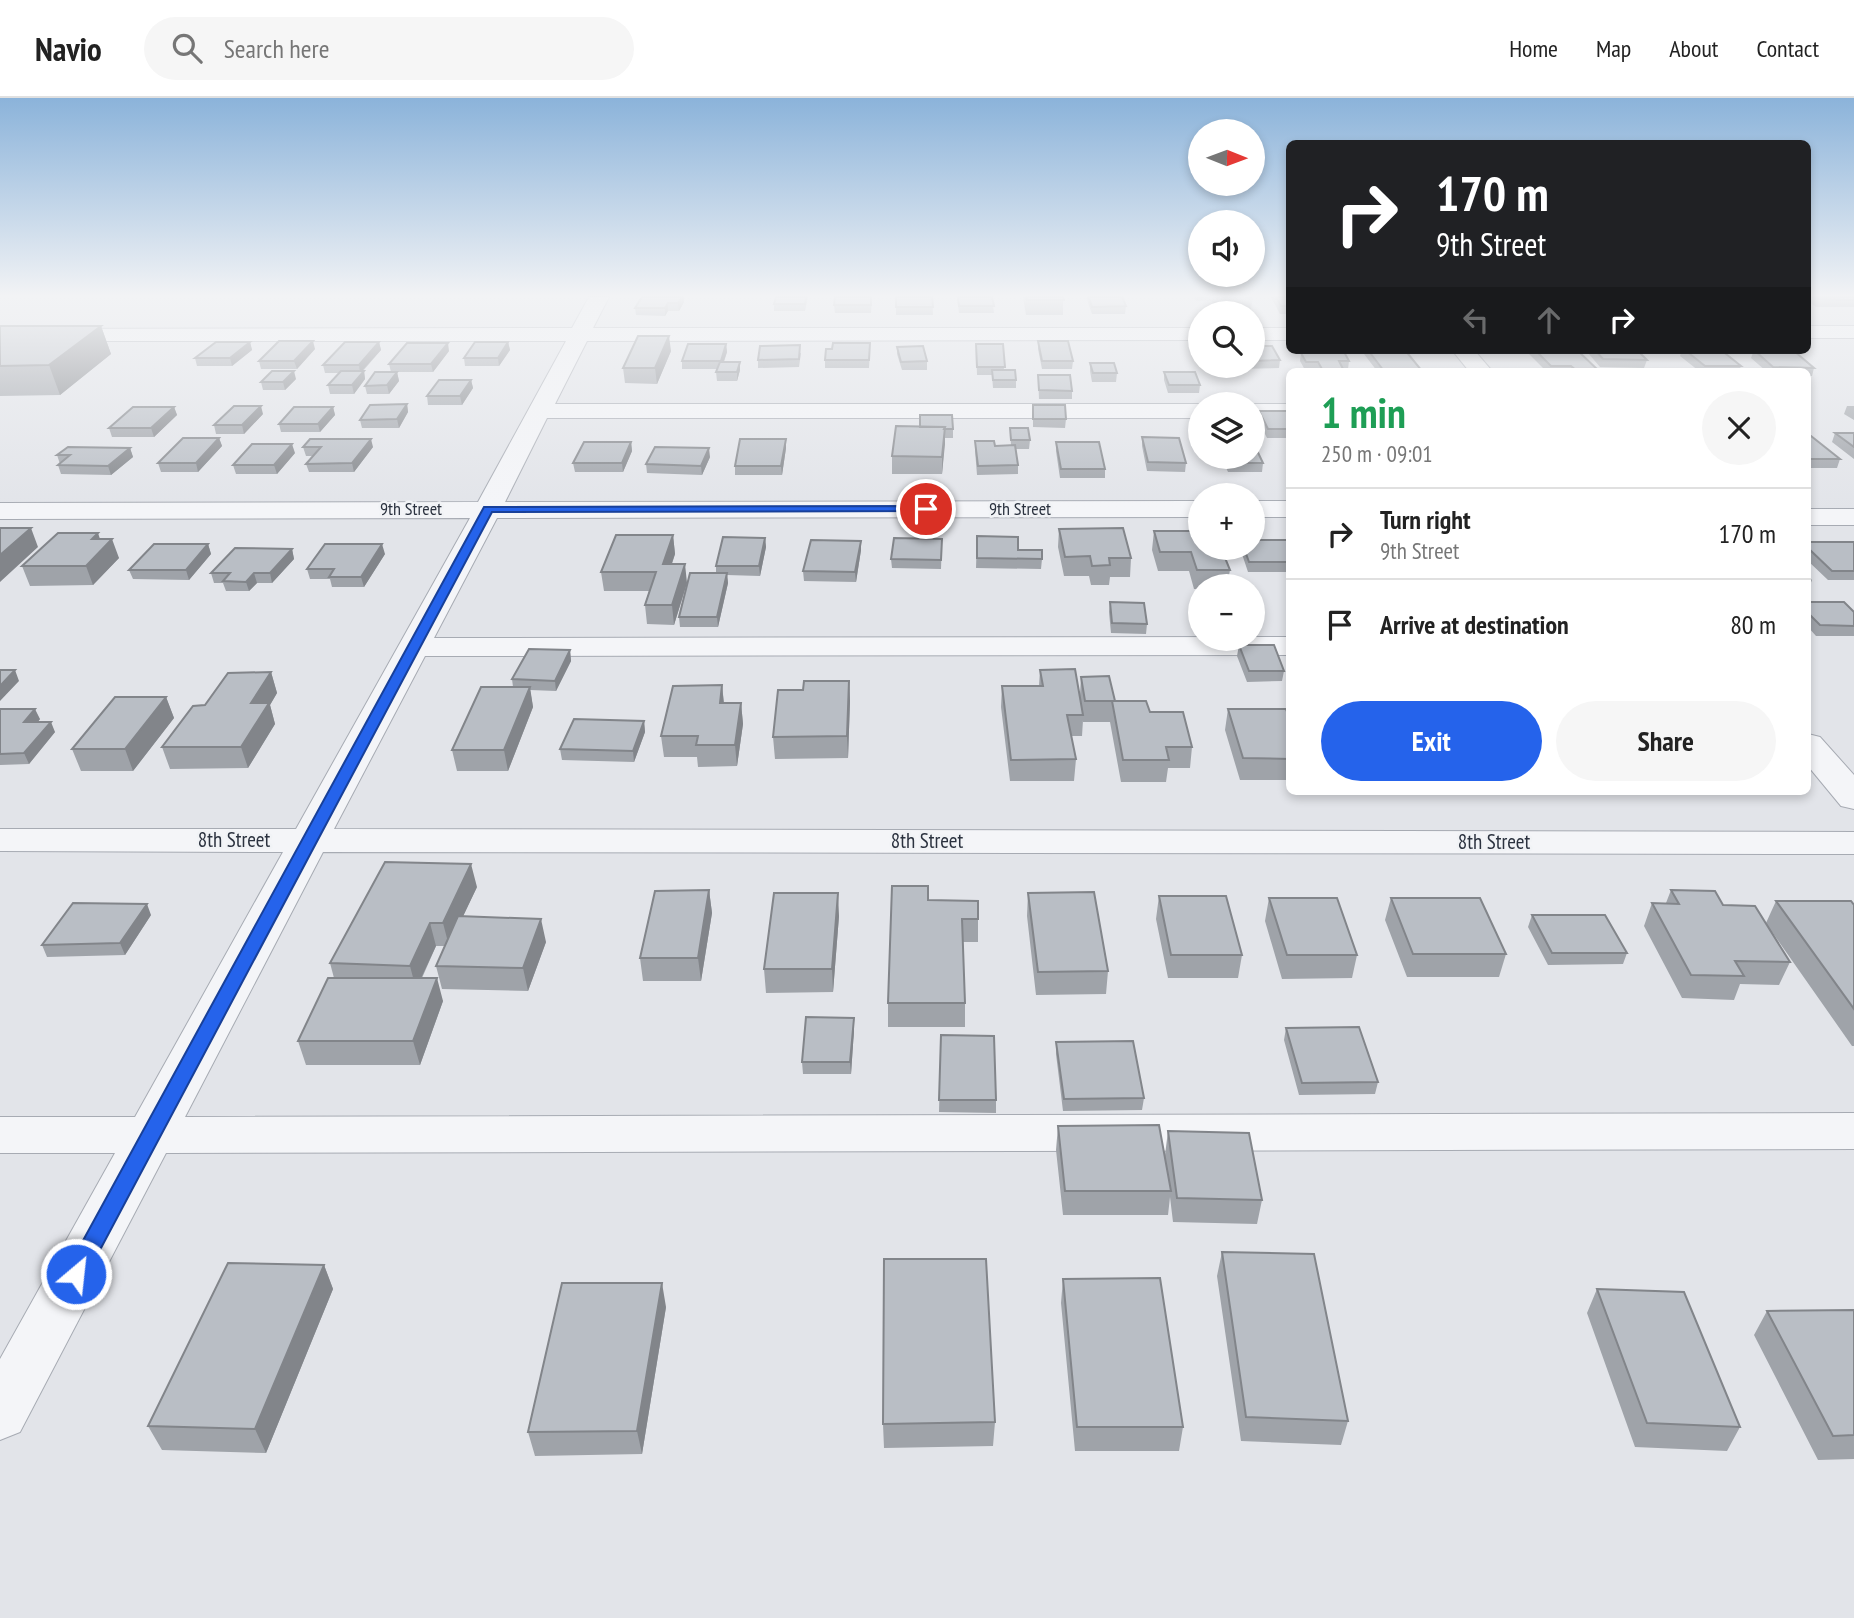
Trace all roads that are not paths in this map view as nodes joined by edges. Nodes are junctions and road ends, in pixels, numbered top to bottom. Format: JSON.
{"nodes":[{"id":1,"x":562,"y":368,"type":"edge"},
{"id":2,"x":539,"y":411,"type":"junction"},
{"id":3,"x":1188,"y":411,"type":"edge"},
{"id":4,"x":1265,"y":411,"type":"edge"},
{"id":5,"x":1286,"y":411,"type":"edge"},
{"id":6,"x":1811,"y":503,"type":"edge"},
{"id":7,"x":1854,"y":503,"type":"edge"},
{"id":8,"x":488,"y":509,"type":"junction"},
{"id":9,"x":1188,"y":509,"type":"edge"},
{"id":10,"x":1265,"y":509,"type":"edge"},
{"id":11,"x":1286,"y":509,"type":"edge"},
{"id":12,"x":0,"y":511,"type":"edge"},
{"id":13,"x":1811,"y":517,"type":"edge"},
{"id":14,"x":1854,"y":517,"type":"edge"},
{"id":15,"x":1286,"y":646,"type":"edge"},
{"id":16,"x":414,"y":647,"type":"junction"},
{"id":17,"x":1811,"y":748,"type":"edge"},
{"id":18,"x":1854,"y":798,"type":"edge"},
{"id":19,"x":0,"y":840,"type":"edge"},
{"id":20,"x":310,"y":840,"type":"junction"},
{"id":21,"x":1854,"y":843,"type":"edge"},
{"id":22,"x":1854,"y":1131,"type":"edge"},
{"id":23,"x":152,"y":1134,"type":"junction"},
{"id":24,"x":0,"y":1135,"type":"edge"},
{"id":25,"x":0,"y":1414,"type":"edge"}],
"edges":[{"from":1,"to":2,"type":"street"},
{"from":2,"to":3,"type":"street"},
{"from":2,"to":8,"type":"street"},
{"from":4,"to":5,"type":"street"},
{"from":6,"to":7,"type":"street"},
{"from":8,"to":9,"type":"street","name":"9th Street"},
{"from":8,"to":12,"type":"street","name":"9th Street"},
{"from":8,"to":16,"type":"street"},
{"from":10,"to":11,"type":"street"},
{"from":13,"to":14,"type":"street"},
{"from":15,"to":16,"type":"street"},
{"from":16,"to":20,"type":"street"},
{"from":17,"to":18,"type":"street"},
{"from":19,"to":20,"type":"street","name":"8th Street"},
{"from":20,"to":21,"type":"street","name":"8th Street"},
{"from":20,"to":23,"type":"street"},
{"from":22,"to":23,"type":"street"},
{"from":23,"to":24,"type":"street"},
{"from":23,"to":25,"type":"street"}]}
